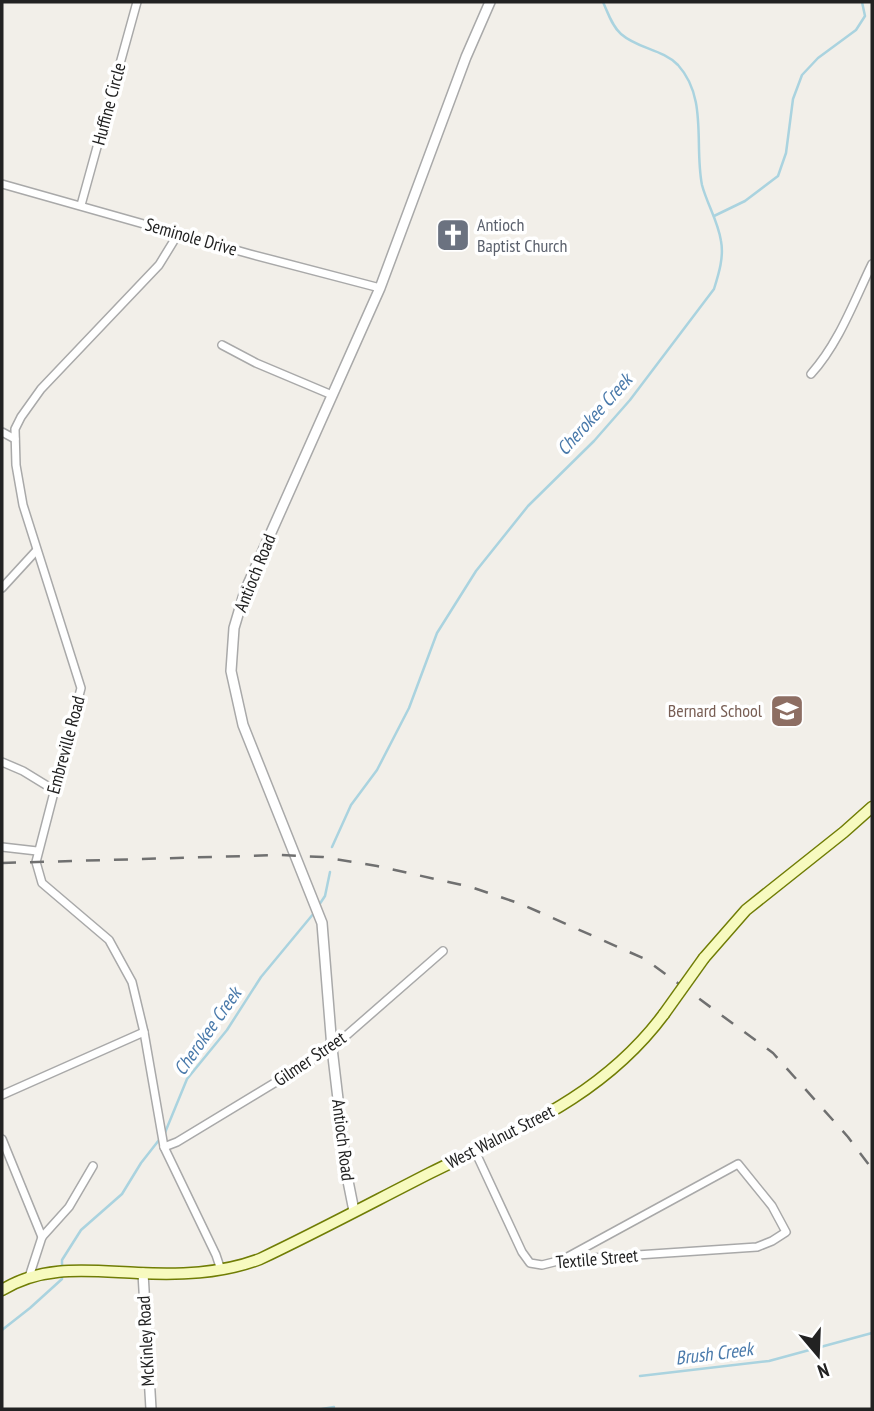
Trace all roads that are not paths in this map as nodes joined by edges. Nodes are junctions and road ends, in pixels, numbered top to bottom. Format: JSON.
{"nodes":[{"id":1,"x":137,"y":2,"type":"edge"},
{"id":2,"x":490,"y":2,"type":"edge"},
{"id":3,"x":2,"y":184,"type":"edge"},
{"id":4,"x":81,"y":205,"type":"junction"},
{"id":5,"x":178,"y":234,"type":"junction"},
{"id":6,"x":872,"y":264,"type":"edge"},
{"id":7,"x":380,"y":288,"type":"junction"},
{"id":8,"x":222,"y":345,"type":"dead end"},
{"id":9,"x":811,"y":374,"type":"dead end"},
{"id":10,"x":332,"y":395,"type":"junction"},
{"id":11,"x":2,"y":432,"type":"edge"},
{"id":12,"x":15,"y":439,"type":"junction"},
{"id":13,"x":36,"y":551,"type":"junction"},
{"id":14,"x":2,"y":588,"type":"edge"},
{"id":15,"x":2,"y":762,"type":"edge"},
{"id":16,"x":54,"y":790,"type":"junction"},
{"id":17,"x":872,"y":807,"type":"edge"},
{"id":18,"x":2,"y":847,"type":"edge"},
{"id":19,"x":37,"y":851,"type":"junction"},
{"id":20,"x":443,"y":951,"type":"dead end"},
{"id":21,"x":144,"y":1031,"type":"junction"},
{"id":22,"x":332,"y":1048,"type":"junction"},
{"id":23,"x":2,"y":1095,"type":"edge"},
{"id":24,"x":2,"y":1139,"type":"edge"},
{"id":25,"x":163,"y":1141,"type":"junction"},
{"id":26,"x":475,"y":1151,"type":"junction"},
{"id":27,"x":93,"y":1166,"type":"dead end"},
{"id":28,"x":354,"y":1212,"type":"junction"},
{"id":29,"x":43,"y":1237,"type":"junction"},
{"id":30,"x":562,"y":1260,"type":"junction"},
{"id":31,"x":221,"y":1270,"type":"junction"},
{"id":32,"x":143,"y":1273,"type":"junction"},
{"id":33,"x":29,"y":1277,"type":"junction"},
{"id":34,"x":2,"y":1290,"type":"edge"},
{"id":35,"x":151,"y":1409,"type":"edge"}],
"edges":[{"from":1,"to":4,"type":"street","name":"Huffine Circle"},
{"from":2,"to":7,"type":"street","name":"Antioch Road"},
{"from":3,"to":4,"type":"street","name":"Seminole Drive"},
{"from":4,"to":5,"type":"street","name":"Seminole Drive"},
{"from":5,"to":7,"type":"street","name":"Seminole Drive"},
{"from":5,"to":12,"type":"street","name":"Embreville Road"},
{"from":6,"to":9,"type":"street"},
{"from":7,"to":10,"type":"street","name":"Antioch Road"},
{"from":8,"to":10,"type":"street"},
{"from":10,"to":22,"type":"street","name":"Antioch Road"},
{"from":11,"to":12,"type":"street"},
{"from":12,"to":13,"type":"street","name":"Embreville Road"},
{"from":13,"to":14,"type":"street"},
{"from":13,"to":16,"type":"street","name":"Embreville Road"},
{"from":15,"to":16,"type":"street"},
{"from":16,"to":19,"type":"street","name":"Embreville Road"},
{"from":17,"to":26,"type":"main road","name":"West Walnut Street","bridge":true},
{"from":18,"to":19,"type":"street"},
{"from":19,"to":21,"type":"street","name":"Embreville Road"},
{"from":20,"to":22,"type":"street","name":"Gilmer Street"},
{"from":21,"to":23,"type":"street"},
{"from":21,"to":25,"type":"street","name":"Embreville Road"},
{"from":22,"to":25,"type":"street","name":"Gilmer Street"},
{"from":22,"to":28,"type":"street","name":"Antioch Road"},
{"from":24,"to":29,"type":"street"},
{"from":25,"to":31,"type":"street","name":"Embreville Road"},
{"from":26,"to":28,"type":"main road","name":"West Walnut Street"},
{"from":26,"to":30,"type":"street","name":"Textile Street"},
{"from":27,"to":29,"type":"street"},
{"from":28,"to":31,"type":"main road","name":"West Walnut Street"},
{"from":29,"to":33,"type":"street"},
{"from":30,"to":30,"type":"street","name":"Textile Street"},
{"from":31,"to":32,"type":"main road","name":"West Walnut Street"},
{"from":32,"to":33,"type":"main road","name":"West Walnut Street"},
{"from":32,"to":35,"type":"street","name":"McKinley Road"},
{"from":33,"to":34,"type":"main road","name":"West Walnut Street"}]}
